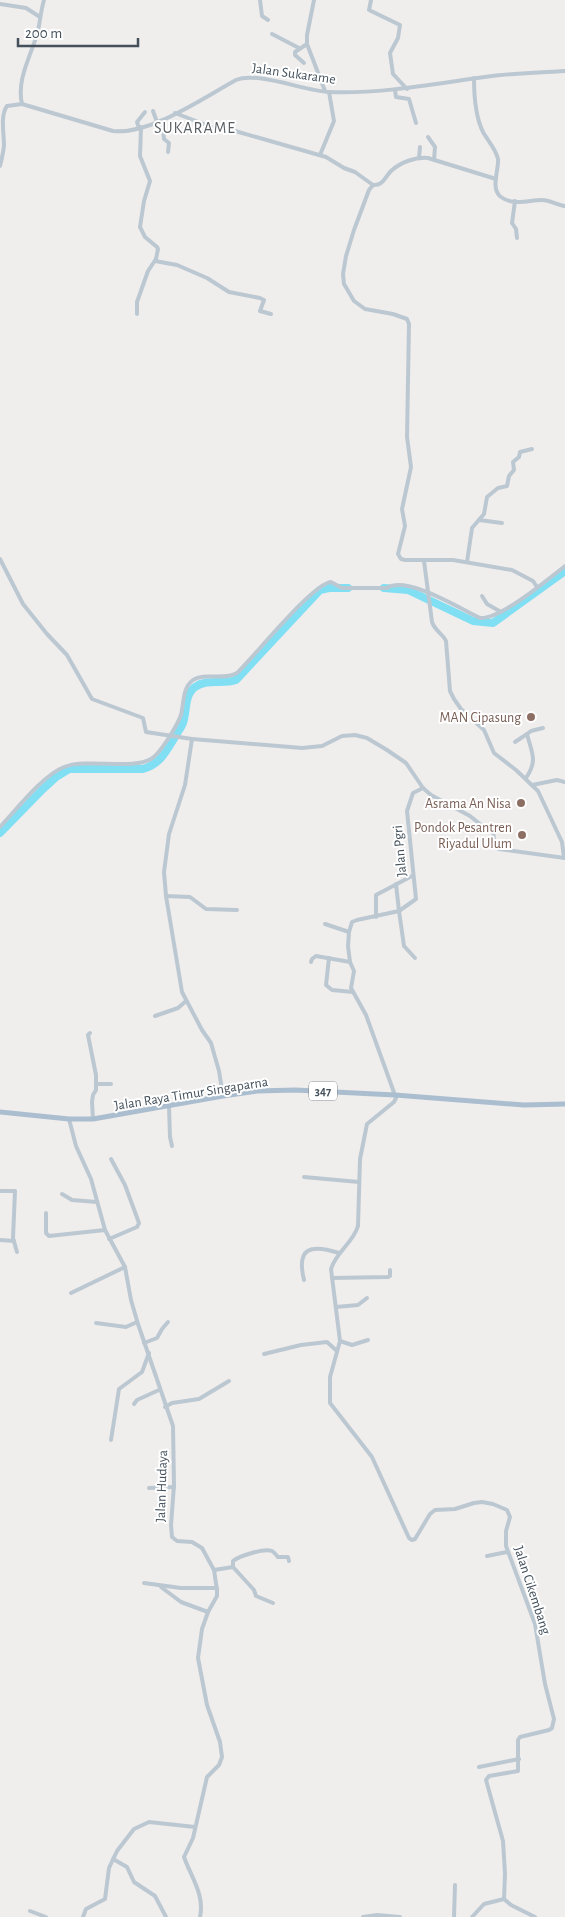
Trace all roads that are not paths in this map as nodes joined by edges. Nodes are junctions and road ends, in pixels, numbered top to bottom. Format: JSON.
{"nodes":[{"id":1,"x":44,"y":0,"type":"edge"},
{"id":2,"x":260,"y":0,"type":"edge"},
{"id":3,"x":314,"y":0,"type":"edge"},
{"id":4,"x":371,"y":0,"type":"edge"},
{"id":5,"x":0,"y":4,"type":"edge"},
{"id":6,"x":40,"y":17,"type":"junction"},
{"id":7,"x":268,"y":20,"type":"dead end"},
{"id":8,"x":272,"y":34,"type":"dead end"},
{"id":9,"x":307,"y":44,"type":"junction"},
{"id":10,"x":299,"y":48,"type":"junction"},
{"id":11,"x":304,"y":63,"type":"dead end"},
{"id":12,"x":565,"y":71,"type":"edge"},
{"id":13,"x":474,"y":78,"type":"junction"},
{"id":14,"x":407,"y":89,"type":"junction"},
{"id":15,"x":395,"y":90,"type":"junction"},
{"id":16,"x":327,"y":92,"type":"junction"},
{"id":17,"x":22,"y":104,"type":"junction"},
{"id":18,"x":153,"y":111,"type":"dead end"},
{"id":19,"x":145,"y":112,"type":"dead end"},
{"id":20,"x":175,"y":113,"type":"junction"},
{"id":21,"x":162,"y":120,"type":"junction"},
{"id":22,"x":157,"y":122,"type":"junction"},
{"id":23,"x":416,"y":123,"type":"dead end"},
{"id":24,"x":140,"y":128,"type":"junction"},
{"id":25,"x":428,"y":136,"type":"dead end"},
{"id":26,"x":420,"y":147,"type":"dead end"},
{"id":27,"x":168,"y":152,"type":"dead end"},
{"id":28,"x":320,"y":155,"type":"junction"},
{"id":29,"x":419,"y":158,"type":"junction"},
{"id":30,"x":434,"y":160,"type":"junction"},
{"id":31,"x":0,"y":165,"type":"edge"},
{"id":32,"x":496,"y":179,"type":"junction"},
{"id":33,"x":373,"y":185,"type":"junction"},
{"id":34,"x":515,"y":201,"type":"junction"},
{"id":35,"x":565,"y":206,"type":"edge"},
{"id":36,"x":517,"y":238,"type":"dead end"},
{"id":37,"x":156,"y":261,"type":"junction"},
{"id":38,"x":137,"y":314,"type":"dead end"},
{"id":39,"x":271,"y":314,"type":"dead end"},
{"id":40,"x":532,"y":449,"type":"dead end"},
{"id":41,"x":479,"y":520,"type":"junction"},
{"id":42,"x":502,"y":523,"type":"dead end"},
{"id":43,"x":0,"y":560,"type":"edge"},
{"id":44,"x":424,"y":561,"type":"junction"},
{"id":45,"x":467,"y":562,"type":"junction"},
{"id":46,"x":565,"y":566,"type":"edge"},
{"id":47,"x":537,"y":586,"type":"junction"},
{"id":48,"x":428,"y":594,"type":"junction"},
{"id":49,"x":482,"y":596,"type":"dead end"},
{"id":50,"x":501,"y":612,"type":"junction"},
{"id":51,"x":544,"y":728,"type":"dead end"},
{"id":52,"x":527,"y":734,"type":"junction"},
{"id":53,"x":170,"y":736,"type":"junction"},
{"id":54,"x":192,"y":739,"type":"junction"},
{"id":55,"x":515,"y":742,"type":"dead end"},
{"id":56,"x":526,"y":778,"type":"junction"},
{"id":57,"x":565,"y":782,"type":"edge"},
{"id":58,"x":532,"y":785,"type":"junction"},
{"id":59,"x":423,"y":788,"type":"junction"},
{"id":60,"x":0,"y":827,"type":"edge"},
{"id":61,"x":564,"y":858,"type":"edge"},
{"id":62,"x":412,"y":876,"type":"junction"},
{"id":63,"x":396,"y":884,"type":"junction"},
{"id":64,"x":166,"y":896,"type":"junction"},
{"id":65,"x":238,"y":910,"type":"dead end"},
{"id":66,"x":400,"y":910,"type":"junction"},
{"id":67,"x":376,"y":916,"type":"junction"},
{"id":68,"x":325,"y":924,"type":"dead end"},
{"id":69,"x":349,"y":932,"type":"junction"},
{"id":70,"x":329,"y":958,"type":"junction"},
{"id":71,"x":415,"y":958,"type":"dead end"},
{"id":72,"x":312,"y":962,"type":"dead end"},
{"id":73,"x":350,"y":962,"type":"junction"},
{"id":74,"x":353,"y":992,"type":"junction"},
{"id":75,"x":186,"y":1001,"type":"junction"},
{"id":76,"x":155,"y":1016,"type":"dead end"},
{"id":77,"x":90,"y":1033,"type":"dead end"},
{"id":78,"x":96,"y":1084,"type":"junction"},
{"id":79,"x":110,"y":1084,"type":"dead end"},
{"id":80,"x":395,"y":1095,"type":"junction"},
{"id":81,"x":224,"y":1096,"type":"junction"},
{"id":82,"x":565,"y":1104,"type":"edge"},
{"id":83,"x":169,"y":1106,"type":"junction"},
{"id":84,"x":0,"y":1112,"type":"edge"},
{"id":85,"x":72,"y":1119,"type":"junction"},
{"id":86,"x":93,"y":1119,"type":"junction"},
{"id":87,"x":172,"y":1146,"type":"dead end"},
{"id":88,"x":111,"y":1159,"type":"dead end"},
{"id":89,"x":304,"y":1177,"type":"dead end"},
{"id":90,"x":359,"y":1182,"type":"junction"},
{"id":91,"x":0,"y":1190,"type":"edge"},
{"id":92,"x":62,"y":1194,"type":"dead end"},
{"id":93,"x":97,"y":1202,"type":"junction"},
{"id":94,"x":46,"y":1212,"type":"dead end"},
{"id":95,"x":105,"y":1230,"type":"junction"},
{"id":96,"x":109,"y":1239,"type":"junction"},
{"id":97,"x":0,"y":1240,"type":"edge"},
{"id":98,"x":14,"y":1241,"type":"junction"},
{"id":99,"x":17,"y":1252,"type":"dead end"},
{"id":100,"x":339,"y":1253,"type":"junction"},
{"id":101,"x":125,"y":1267,"type":"junction"},
{"id":102,"x":390,"y":1270,"type":"dead end"},
{"id":103,"x":332,"y":1278,"type":"junction"},
{"id":104,"x":304,"y":1280,"type":"dead end"},
{"id":105,"x":71,"y":1293,"type":"dead end"},
{"id":106,"x":367,"y":1298,"type":"dead end"},
{"id":107,"x":336,"y":1307,"type":"junction"},
{"id":108,"x":137,"y":1322,"type":"junction"},
{"id":109,"x":168,"y":1322,"type":"dead end"},
{"id":110,"x":96,"y":1323,"type":"dead end"},
{"id":111,"x":368,"y":1340,"type":"dead end"},
{"id":112,"x":340,"y":1342,"type":"junction"},
{"id":113,"x":144,"y":1343,"type":"junction"},
{"id":114,"x":337,"y":1351,"type":"junction"},
{"id":115,"x":148,"y":1353,"type":"junction"},
{"id":116,"x":264,"y":1354,"type":"dead end"},
{"id":117,"x":229,"y":1381,"type":"dead end"},
{"id":118,"x":159,"y":1390,"type":"junction"},
{"id":119,"x":134,"y":1404,"type":"dead end"},
{"id":120,"x":166,"y":1407,"type":"junction"},
{"id":121,"x":111,"y":1440,"type":"dead end"},
{"id":122,"x":174,"y":1487,"type":"junction"},
{"id":123,"x":150,"y":1488,"type":"dead end"},
{"id":124,"x":507,"y":1552,"type":"junction"},
{"id":125,"x":487,"y":1556,"type":"dead end"},
{"id":126,"x":289,"y":1561,"type":"dead end"},
{"id":127,"x":233,"y":1567,"type":"junction"},
{"id":128,"x":214,"y":1570,"type":"junction"},
{"id":129,"x":144,"y":1583,"type":"dead end"},
{"id":130,"x":159,"y":1585,"type":"junction"},
{"id":131,"x":217,"y":1588,"type":"junction"},
{"id":132,"x":272,"y":1603,"type":"dead end"},
{"id":133,"x":208,"y":1612,"type":"junction"},
{"id":134,"x":519,"y":1759,"type":"junction"},
{"id":135,"x":479,"y":1767,"type":"dead end"},
{"id":136,"x":195,"y":1827,"type":"junction"},
{"id":137,"x":113,"y":1859,"type":"junction"},
{"id":138,"x":455,"y":1885,"type":"dead end"},
{"id":139,"x":502,"y":1899,"type":"junction"},
{"id":140,"x":30,"y":1911,"type":"dead end"},
{"id":141,"x":381,"y":1916,"type":"edge"},
{"id":142,"x":46,"y":1917,"type":"edge"},
{"id":143,"x":83,"y":1917,"type":"edge"},
{"id":144,"x":166,"y":1917,"type":"edge"},
{"id":145,"x":200,"y":1917,"type":"edge"},
{"id":146,"x":363,"y":1917,"type":"edge"},
{"id":147,"x":400,"y":1917,"type":"edge"},
{"id":148,"x":454,"y":1917,"type":"edge"},
{"id":149,"x":472,"y":1917,"type":"edge"},
{"id":150,"x":535,"y":1917,"type":"edge"}],
"edges":[{"from":1,"to":6,"type":"street"},
{"from":2,"to":7,"type":"street"},
{"from":3,"to":9,"type":"street"},
{"from":4,"to":14,"type":"street"},
{"from":5,"to":6,"type":"street"},
{"from":6,"to":17,"type":"street"},
{"from":8,"to":10,"type":"street"},
{"from":9,"to":10,"type":"street"},
{"from":9,"to":16,"type":"street"},
{"from":10,"to":11,"type":"street"},
{"from":12,"to":13,"type":"street","name":"Jalan Sukarame"},
{"from":13,"to":14,"type":"street","name":"Jalan Sukarame"},
{"from":13,"to":32,"type":"street"},
{"from":14,"to":15,"type":"street","name":"Jalan Sukarame"},
{"from":15,"to":16,"type":"street","name":"Jalan Sukarame"},
{"from":15,"to":23,"type":"street"},
{"from":16,"to":20,"type":"street","name":"Jalan Sukarame"},
{"from":16,"to":28,"type":"street"},
{"from":17,"to":24,"type":"street","name":"Jalan Sukarame"},
{"from":17,"to":31,"type":"street"},
{"from":18,"to":22,"type":"street"},
{"from":19,"to":24,"type":"street"},
{"from":20,"to":21,"type":"street","name":"Jalan Sukarame"},
{"from":20,"to":28,"type":"street"},
{"from":21,"to":22,"type":"street","name":"Jalan Sukarame"},
{"from":21,"to":27,"type":"street"},
{"from":22,"to":24,"type":"street","name":"Jalan Sukarame"},
{"from":24,"to":37,"type":"street"},
{"from":25,"to":30,"type":"street"},
{"from":26,"to":29,"type":"street"},
{"from":28,"to":33,"type":"street"},
{"from":29,"to":30,"type":"street"},
{"from":29,"to":33,"type":"street"},
{"from":30,"to":32,"type":"street"},
{"from":32,"to":34,"type":"street"},
{"from":33,"to":44,"type":"street"},
{"from":34,"to":35,"type":"street"},
{"from":34,"to":36,"type":"street"},
{"from":37,"to":38,"type":"street"},
{"from":37,"to":39,"type":"street"},
{"from":40,"to":41,"type":"street"},
{"from":41,"to":42,"type":"street"},
{"from":41,"to":45,"type":"street"},
{"from":43,"to":53,"type":"street"},
{"from":44,"to":45,"type":"street"},
{"from":44,"to":48,"type":"street"},
{"from":45,"to":47,"type":"street"},
{"from":46,"to":47,"type":"street"},
{"from":47,"to":50,"type":"street"},
{"from":48,"to":50,"type":"street"},
{"from":48,"to":53,"type":"street"},
{"from":48,"to":56,"type":"street"},
{"from":49,"to":50,"type":"street"},
{"from":51,"to":52,"type":"street"},
{"from":52,"to":55,"type":"street"},
{"from":52,"to":56,"type":"street"},
{"from":53,"to":54,"type":"street"},
{"from":53,"to":60,"type":"street"},
{"from":54,"to":59,"type":"street"},
{"from":54,"to":64,"type":"street"},
{"from":56,"to":58,"type":"street"},
{"from":57,"to":58,"type":"street"},
{"from":58,"to":61,"type":"street"},
{"from":59,"to":61,"type":"street"},
{"from":59,"to":62,"type":"street","name":"Jalan Pgri"},
{"from":62,"to":63,"type":"street"},
{"from":62,"to":66,"type":"street","name":"Jalan Pgri"},
{"from":63,"to":66,"type":"street"},
{"from":63,"to":67,"type":"street"},
{"from":64,"to":65,"type":"street"},
{"from":64,"to":75,"type":"street"},
{"from":66,"to":67,"type":"street"},
{"from":66,"to":71,"type":"street"},
{"from":67,"to":69,"type":"street"},
{"from":68,"to":69,"type":"street"},
{"from":69,"to":73,"type":"street"},
{"from":70,"to":72,"type":"street"},
{"from":70,"to":73,"type":"street"},
{"from":70,"to":74,"type":"street"},
{"from":73,"to":74,"type":"street"},
{"from":74,"to":80,"type":"street"},
{"from":75,"to":76,"type":"street"},
{"from":75,"to":81,"type":"street"},
{"from":77,"to":78,"type":"street"},
{"from":78,"to":79,"type":"street"},
{"from":78,"to":86,"type":"street"},
{"from":80,"to":81,"type":"main road","name":"Jalan Raya Timur Singaparna","number":"347"},
{"from":80,"to":82,"type":"main road","name":"Jalan Raya Timur Singaparna","number":"347"},
{"from":80,"to":90,"type":"street","name":"Jalan Cikembang"},
{"from":81,"to":83,"type":"main road","name":"Jalan Raya Timur Singaparna","number":"347"},
{"from":83,"to":86,"type":"main road","name":"Jalan Raya Timur Singaparna","number":"347"},
{"from":83,"to":87,"type":"street"},
{"from":84,"to":85,"type":"main road","name":"Jalan Raya Timur Singaparna","number":"347"},
{"from":85,"to":86,"type":"main road","name":"Jalan Raya Timur Singaparna","number":"347"},
{"from":85,"to":93,"type":"street","name":"Jalan Hudaya"},
{"from":88,"to":96,"type":"street"},
{"from":89,"to":90,"type":"street"},
{"from":90,"to":100,"type":"street","name":"Jalan Cikembang"},
{"from":91,"to":98,"type":"street"},
{"from":92,"to":93,"type":"street"},
{"from":93,"to":95,"type":"street","name":"Jalan Hudaya"},
{"from":94,"to":95,"type":"street"},
{"from":95,"to":96,"type":"street","name":"Jalan Hudaya"},
{"from":96,"to":101,"type":"street","name":"Jalan Hudaya"},
{"from":97,"to":98,"type":"street"},
{"from":98,"to":99,"type":"street"},
{"from":100,"to":103,"type":"street","name":"Jalan Cikembang"},
{"from":100,"to":104,"type":"street"},
{"from":101,"to":105,"type":"street"},
{"from":101,"to":108,"type":"street","name":"Jalan Hudaya"},
{"from":102,"to":103,"type":"street"},
{"from":103,"to":107,"type":"street","name":"Jalan Cikembang"},
{"from":106,"to":107,"type":"street"},
{"from":107,"to":112,"type":"street","name":"Jalan Cikembang"},
{"from":108,"to":110,"type":"street"},
{"from":108,"to":113,"type":"street","name":"Jalan Hudaya"},
{"from":109,"to":113,"type":"street"},
{"from":111,"to":112,"type":"street"},
{"from":112,"to":114,"type":"street","name":"Jalan Cikembang"},
{"from":113,"to":115,"type":"street","name":"Jalan Hudaya"},
{"from":114,"to":116,"type":"street"},
{"from":114,"to":124,"type":"street","name":"Jalan Cikembang"},
{"from":115,"to":118,"type":"street","name":"Jalan Hudaya"},
{"from":115,"to":121,"type":"street"},
{"from":117,"to":120,"type":"street"},
{"from":118,"to":119,"type":"street"},
{"from":118,"to":120,"type":"street","name":"Jalan Hudaya"},
{"from":120,"to":122,"type":"street","name":"Jalan Hudaya"},
{"from":122,"to":123,"type":"street"},
{"from":122,"to":128,"type":"street","name":"Jalan Hudaya"},
{"from":124,"to":125,"type":"street"},
{"from":124,"to":134,"type":"street","name":"Jalan Cikembang"},
{"from":126,"to":127,"type":"street"},
{"from":127,"to":128,"type":"street"},
{"from":127,"to":132,"type":"street"},
{"from":128,"to":131,"type":"street","name":"Jalan Hudaya"},
{"from":129,"to":130,"type":"street"},
{"from":130,"to":131,"type":"street"},
{"from":130,"to":133,"type":"street"},
{"from":131,"to":133,"type":"street","name":"Jalan Hudaya"},
{"from":133,"to":136,"type":"street","name":"Jalan Hudaya"},
{"from":134,"to":135,"type":"street"},
{"from":134,"to":139,"type":"street"},
{"from":136,"to":137,"type":"street"},
{"from":136,"to":145,"type":"street","name":"Jalan Hudaya"},
{"from":137,"to":143,"type":"street"},
{"from":137,"to":144,"type":"street"},
{"from":138,"to":148,"type":"street"},
{"from":139,"to":149,"type":"street"},
{"from":139,"to":150,"type":"street"},
{"from":140,"to":142,"type":"street"},
{"from":141,"to":146,"type":"street"},
{"from":141,"to":147,"type":"street"}]}
